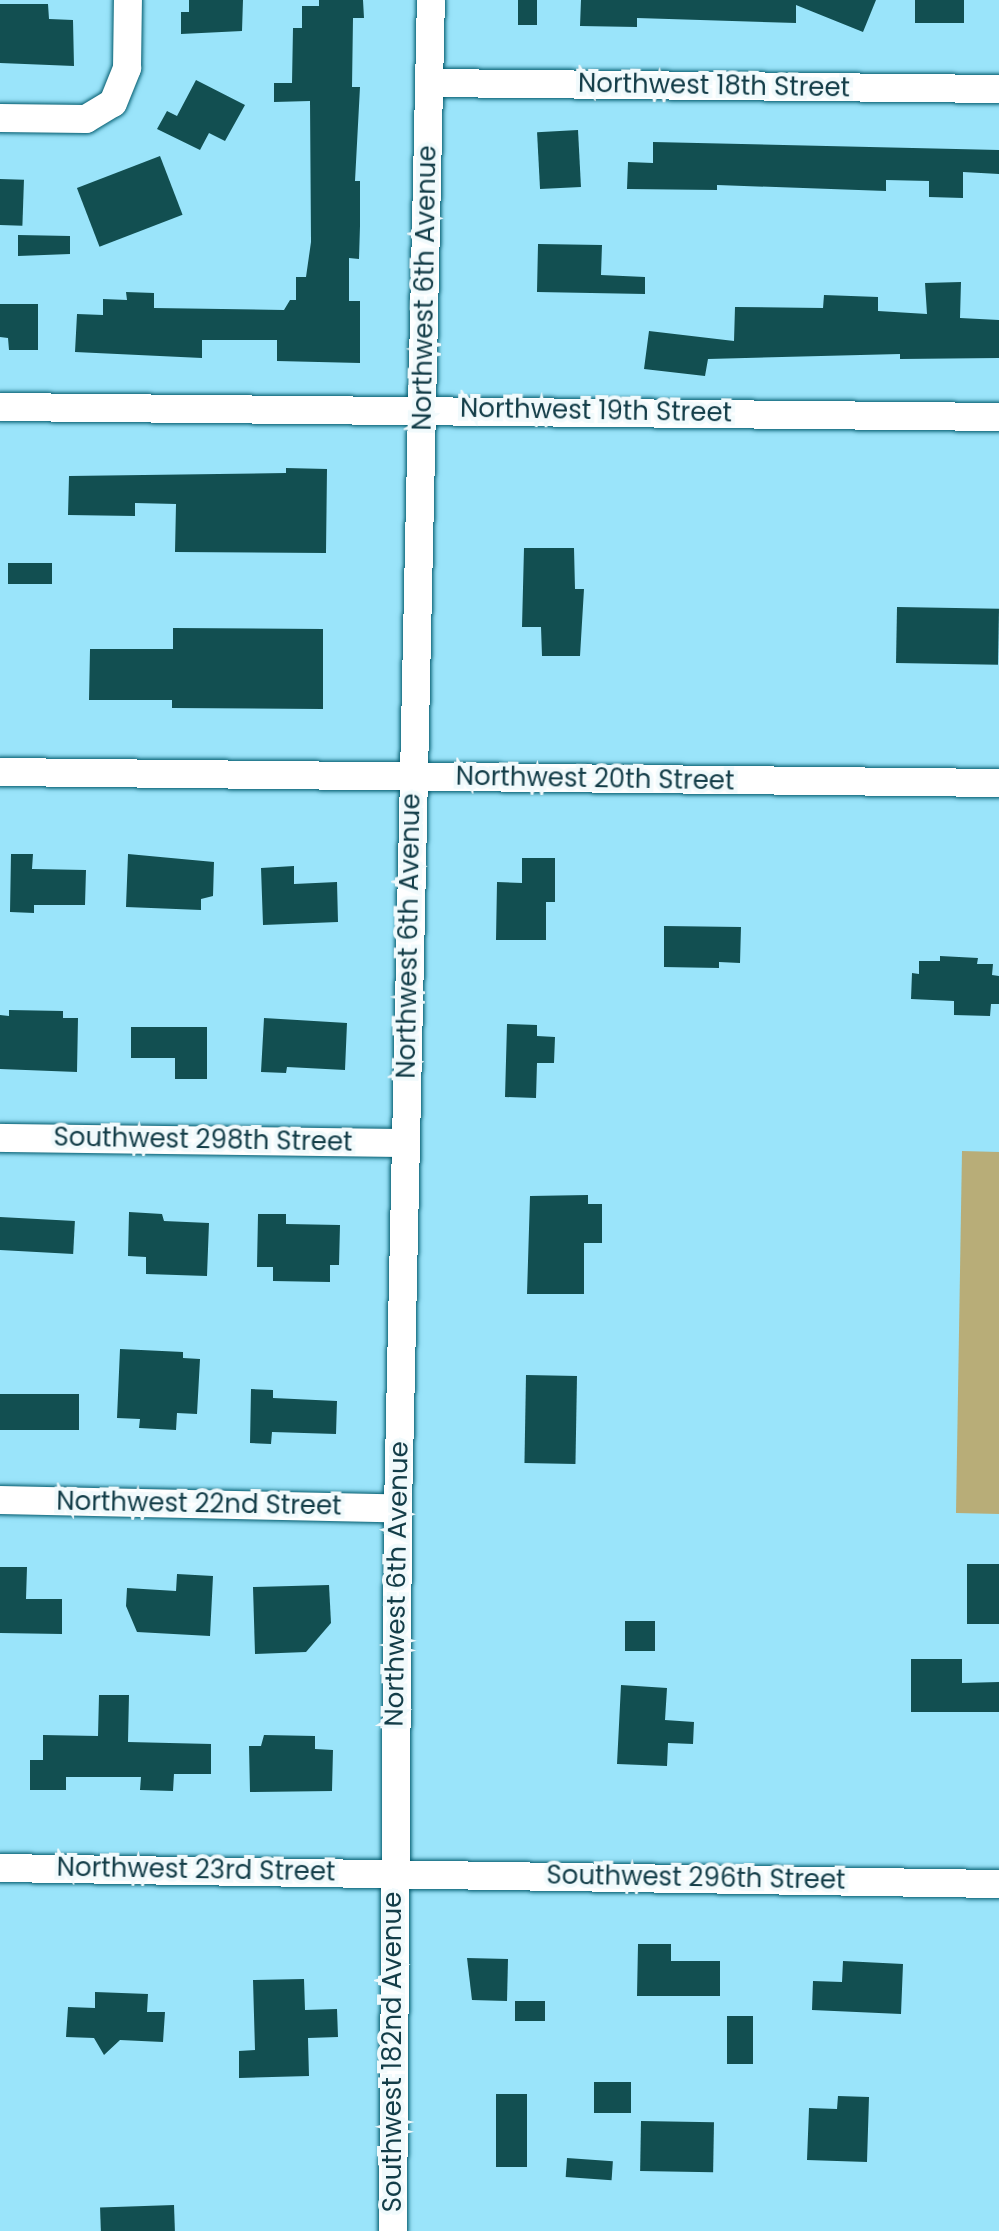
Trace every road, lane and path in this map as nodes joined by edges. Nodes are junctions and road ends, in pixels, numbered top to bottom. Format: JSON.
{"nodes":[{"id":1,"x":128,"y":0,"type":"edge"},
{"id":2,"x":431,"y":0,"type":"edge"},
{"id":3,"x":430,"y":83,"type":"junction"},
{"id":4,"x":999,"y":89,"type":"edge"},
{"id":5,"x":0,"y":118,"type":"edge"},
{"id":6,"x":0,"y":407,"type":"edge"},
{"id":7,"x":423,"y":409,"type":"junction"},
{"id":8,"x":999,"y":417,"type":"edge"},
{"id":9,"x":0,"y":772,"type":"edge"},
{"id":10,"x":412,"y":777,"type":"junction"},
{"id":11,"x":999,"y":783,"type":"edge"},
{"id":12,"x":0,"y":1138,"type":"edge"},
{"id":13,"x":406,"y":1143,"type":"junction"},
{"id":14,"x":0,"y":1500,"type":"edge"},
{"id":15,"x":398,"y":1508,"type":"junction"},
{"id":16,"x":0,"y":1868,"type":"edge"},
{"id":17,"x":392,"y":1872,"type":"junction"},
{"id":18,"x":999,"y":1884,"type":"edge"},
{"id":19,"x":393,"y":2231,"type":"edge"}],
"edges":[{"from":1,"to":5,"type":"street"},
{"from":2,"to":3,"type":"street","name":"Northwest 6th Avenue"},
{"from":3,"to":4,"type":"street","name":"Northwest 18th Street"},
{"from":3,"to":7,"type":"street","name":"Northwest 6th Avenue"},
{"from":6,"to":7,"type":"street","name":"Northwest 19th Street"},
{"from":7,"to":8,"type":"street","name":"Northwest 19th Street"},
{"from":7,"to":10,"type":"street","name":"Northwest 6th Avenue"},
{"from":9,"to":10,"type":"street","name":"Northwest 20th Street"},
{"from":10,"to":11,"type":"street","name":"Northwest 20th Street"},
{"from":10,"to":13,"type":"street","name":"Northwest 6th Avenue"},
{"from":12,"to":13,"type":"street","name":"Southwest 298th Street"},
{"from":13,"to":15,"type":"street","name":"Northwest 6th Avenue"},
{"from":14,"to":15,"type":"street","name":"Northwest 22nd Street"},
{"from":15,"to":17,"type":"street","name":"Northwest 6th Avenue"},
{"from":16,"to":17,"type":"street","name":"Northwest 23rd Street"},
{"from":17,"to":18,"type":"street","name":"Southwest 296th Street"},
{"from":17,"to":19,"type":"street","name":"Southwest 182nd Avenue"}]}
